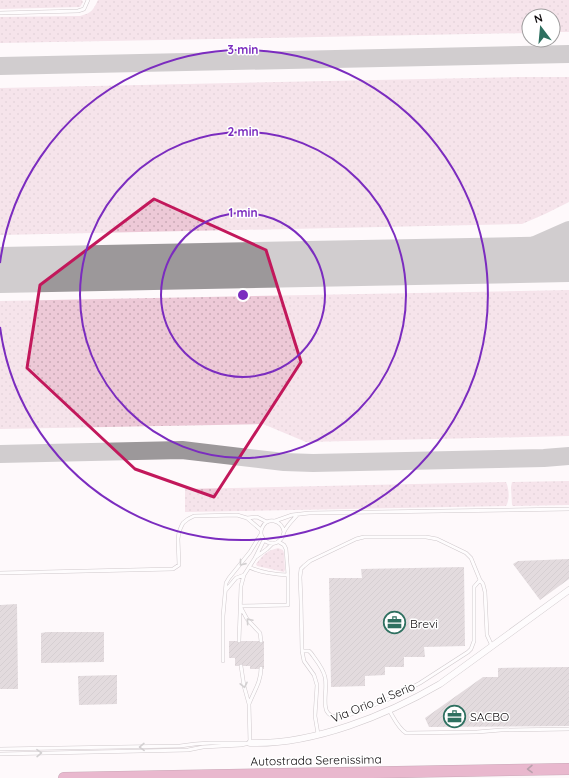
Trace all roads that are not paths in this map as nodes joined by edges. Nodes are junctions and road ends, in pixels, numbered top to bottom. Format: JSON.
{"nodes":[{"id":1,"x":88,"y":0,"type":"edge"},
{"id":2,"x":0,"y":13,"type":"edge"},
{"id":3,"x":569,"y":508,"type":"edge"},
{"id":4,"x":298,"y":514,"type":"junction"},
{"id":5,"x":246,"y":518,"type":"junction"},
{"id":6,"x":275,"y":521,"type":"junction"},
{"id":7,"x":268,"y":522,"type":"junction"},
{"id":8,"x":261,"y":532,"type":"junction"},
{"id":9,"x":284,"y":532,"type":"junction"},
{"id":10,"x":264,"y":540,"type":"junction"},
{"id":11,"x":279,"y":542,"type":"junction"},
{"id":12,"x":272,"y":544,"type":"junction"},
{"id":13,"x":255,"y":558,"type":"junction"},
{"id":14,"x":249,"y":567,"type":"junction"},
{"id":15,"x":0,"y":573,"type":"edge"},
{"id":16,"x":244,"y":575,"type":"junction"},
{"id":17,"x":288,"y":575,"type":"junction"},
{"id":18,"x":480,"y":580,"type":"junction"},
{"id":19,"x":569,"y":590,"type":"edge"},
{"id":20,"x":225,"y":592,"type":"junction"},
{"id":21,"x":240,"y":606,"type":"junction"},
{"id":22,"x":239,"y":641,"type":"dead end"},
{"id":23,"x":261,"y":641,"type":"dead end"},
{"id":24,"x":492,"y":646,"type":"junction"},
{"id":25,"x":302,"y":651,"type":"junction"},
{"id":26,"x":223,"y":661,"type":"dead end"},
{"id":27,"x":241,"y":666,"type":"dead end"},
{"id":28,"x":261,"y":668,"type":"dead end"},
{"id":29,"x":249,"y":704,"type":"junction"},
{"id":30,"x":389,"y":710,"type":"junction"},
{"id":31,"x":569,"y":729,"type":"edge"},
{"id":32,"x":318,"y":735,"type":"junction"},
{"id":33,"x":250,"y":743,"type":"junction"},
{"id":34,"x":0,"y":749,"type":"edge"},
{"id":35,"x":0,"y":754,"type":"edge"},
{"id":36,"x":569,"y":768,"type":"edge"},
{"id":37,"x":64,"y":778,"type":"edge"}],
"edges":[{"from":1,"to":2,"type":"lane"},
{"from":3,"to":4,"type":"lane"},
{"from":4,"to":6,"type":"lane"},
{"from":4,"to":9,"type":"lane"},
{"from":5,"to":7,"type":"lane"},
{"from":5,"to":8,"type":"lane"},
{"from":5,"to":15,"type":"lane"},
{"from":6,"to":7,"type":"lane"},
{"from":6,"to":9,"type":"lane"},
{"from":7,"to":8,"type":"lane"},
{"from":8,"to":10,"type":"lane"},
{"from":8,"to":20,"type":"lane","one_way":true},
{"from":9,"to":11,"type":"lane"},
{"from":10,"to":12,"type":"lane"},
{"from":10,"to":13,"type":"lane"},
{"from":11,"to":12,"type":"lane"},
{"from":11,"to":17,"type":"lane"},
{"from":12,"to":13,"type":"lane"},
{"from":13,"to":14,"type":"lane"},
{"from":14,"to":16,"type":"lane"},
{"from":14,"to":17,"type":"lane"},
{"from":16,"to":20,"type":"lane"},
{"from":16,"to":21,"type":"lane"},
{"from":17,"to":21,"type":"lane"},
{"from":18,"to":24,"type":"lane"},
{"from":18,"to":25,"type":"lane"},
{"from":18,"to":25,"type":"lane"},
{"from":19,"to":24,"type":"street","name":"Via Orio al Serio"},
{"from":20,"to":26,"type":"lane"},
{"from":21,"to":22,"type":"lane"},
{"from":23,"to":21,"type":"lane","one_way":true},
{"from":24,"to":30,"type":"street","name":"Via Orio al Serio"},
{"from":25,"to":32,"type":"lane"},
{"from":27,"to":29,"type":"lane","one_way":true},
{"from":28,"to":29,"type":"lane"},
{"from":29,"to":33,"type":"lane"},
{"from":30,"to":31,"type":"lane"},
{"from":30,"to":32,"type":"street","name":"Via Orio al Serio"},
{"from":32,"to":33,"type":"street","name":"Via Orio al Serio"},
{"from":33,"to":34,"type":"lane","one_way":true},
{"from":35,"to":33,"type":"lane","one_way":true},
{"from":36,"to":37,"type":"highway","name":"Autostrada Serenissima","one_way":true}]}
